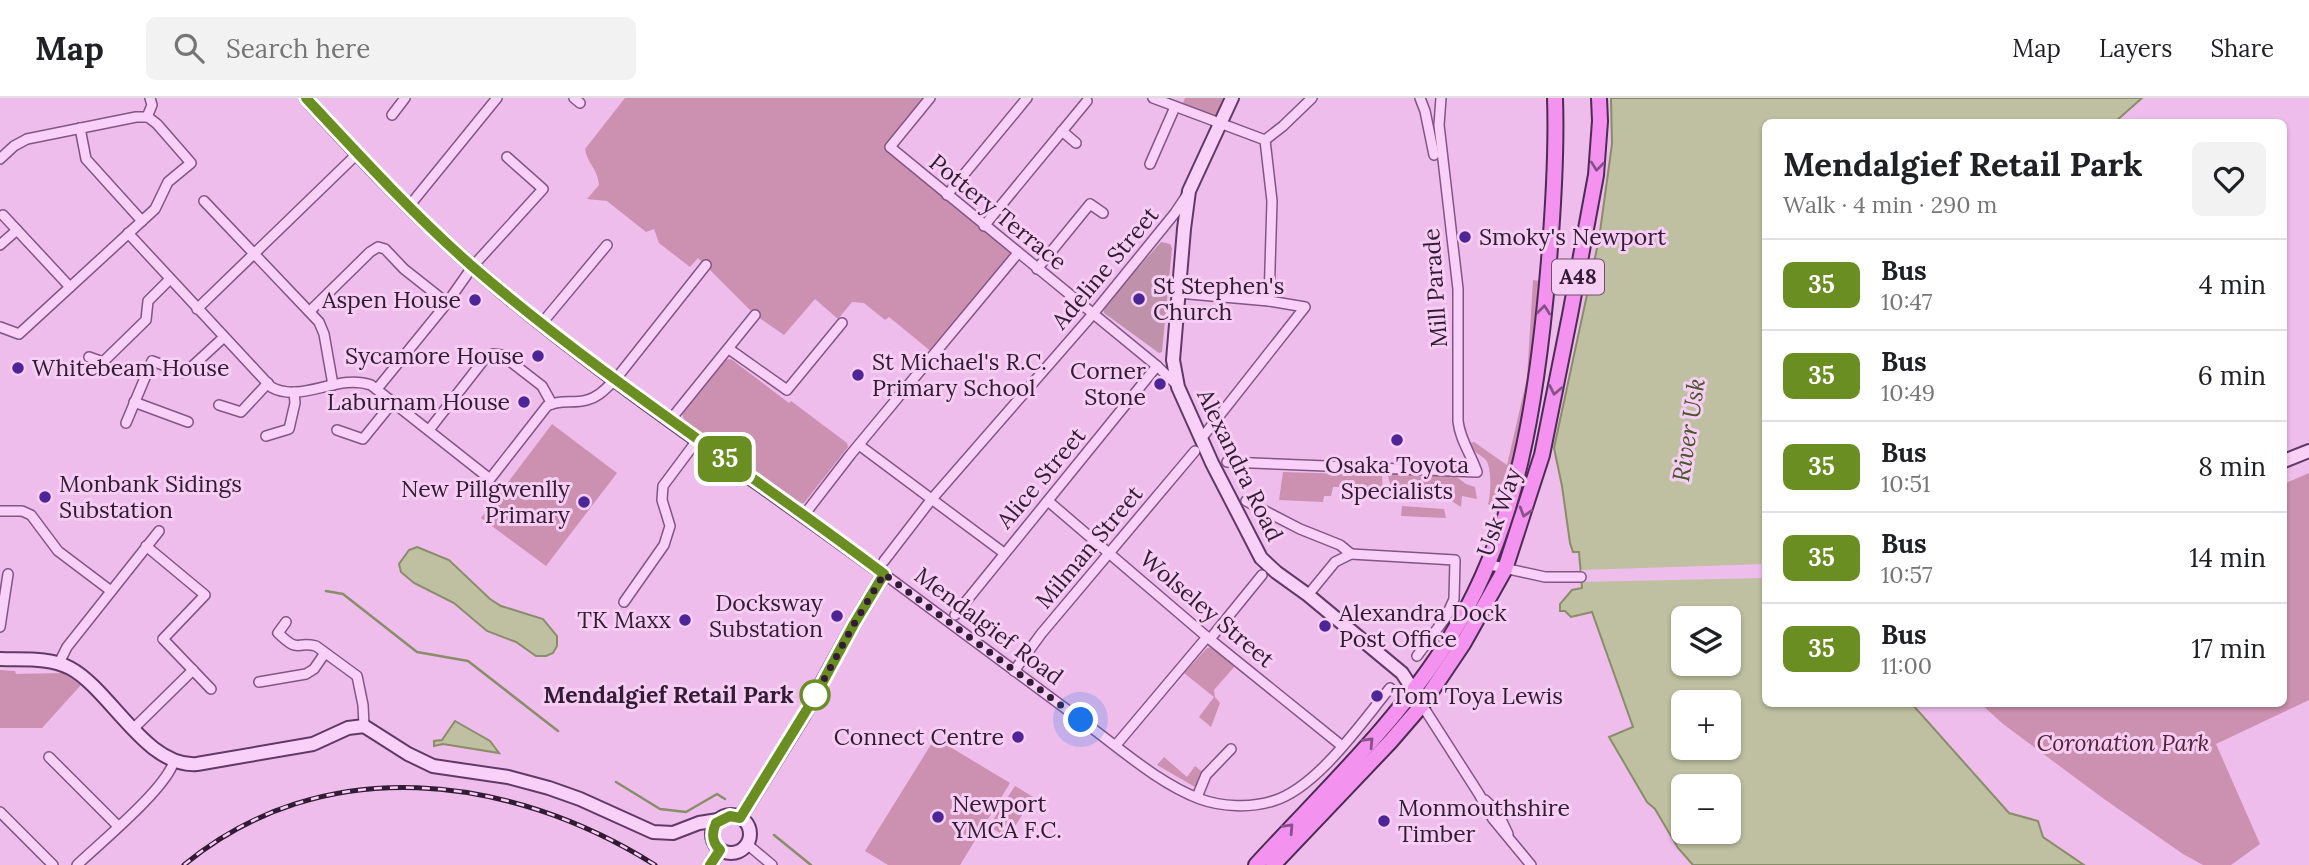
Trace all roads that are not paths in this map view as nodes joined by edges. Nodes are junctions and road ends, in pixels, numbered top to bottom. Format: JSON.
{"nodes":[{"id":1,"x":150,"y":98,"type":"edge"},
{"id":2,"x":306,"y":98,"type":"edge"},
{"id":3,"x":405,"y":98,"type":"edge"},
{"id":4,"x":497,"y":98,"type":"edge"},
{"id":5,"x":930,"y":98,"type":"edge"},
{"id":6,"x":1027,"y":98,"type":"edge"},
{"id":7,"x":1153,"y":98,"type":"edge"},
{"id":8,"x":1232,"y":98,"type":"edge"},
{"id":9,"x":1312,"y":98,"type":"edge"},
{"id":10,"x":1420,"y":98,"type":"edge"},
{"id":11,"x":1441,"y":98,"type":"edge"},
{"id":12,"x":1555,"y":98,"type":"edge"},
{"id":13,"x":1598,"y":98,"type":"edge"},
{"id":14,"x":1087,"y":101,"type":"dead end"},
{"id":15,"x":1175,"y":107,"type":"junction"},
{"id":16,"x":392,"y":115,"type":"dead end"},
{"id":17,"x":147,"y":117,"type":"junction"},
{"id":18,"x":1221,"y":123,"type":"junction"},
{"id":19,"x":80,"y":128,"type":"junction"},
{"id":20,"x":1062,"y":131,"type":"junction"},
{"id":21,"x":1265,"y":139,"type":"junction"},
{"id":22,"x":1076,"y":143,"type":"dead end"},
{"id":23,"x":357,"y":154,"type":"junction"},
{"id":24,"x":1434,"y":155,"type":"dead end"},
{"id":25,"x":507,"y":158,"type":"dead end"},
{"id":26,"x":0,"y":159,"type":"edge"},
{"id":27,"x":1150,"y":164,"type":"dead end"},
{"id":28,"x":1189,"y":191,"type":"junction"},
{"id":29,"x":947,"y":195,"type":"junction"},
{"id":30,"x":204,"y":201,"type":"dead end"},
{"id":31,"x":410,"y":205,"type":"junction"},
{"id":32,"x":1103,"y":213,"type":"dead end"},
{"id":33,"x":3,"y":215,"type":"dead end"},
{"id":34,"x":142,"y":220,"type":"junction"},
{"id":35,"x":984,"y":226,"type":"junction"},
{"id":36,"x":17,"y":230,"type":"junction"},
{"id":37,"x":128,"y":233,"type":"junction"},
{"id":38,"x":607,"y":245,"type":"dead end"},
{"id":39,"x":0,"y":246,"type":"edge"},
{"id":40,"x":254,"y":253,"type":"junction"},
{"id":41,"x":1018,"y":253,"type":"junction"},
{"id":42,"x":706,"y":265,"type":"dead end"},
{"id":43,"x":473,"y":266,"type":"junction"},
{"id":44,"x":1037,"y":269,"type":"junction"},
{"id":45,"x":170,"y":279,"type":"junction"},
{"id":46,"x":70,"y":287,"type":"junction"},
{"id":47,"x":1178,"y":293,"type":"junction"},
{"id":48,"x":1269,"y":301,"type":"junction"},
{"id":49,"x":447,"y":303,"type":"junction"},
{"id":50,"x":197,"y":309,"type":"junction"},
{"id":51,"x":310,"y":312,"type":"junction"},
{"id":52,"x":1093,"y":314,"type":"junction"},
{"id":53,"x":755,"y":315,"type":"dead end"},
{"id":54,"x":542,"y":323,"type":"junction"},
{"id":55,"x":842,"y":323,"type":"dead end"},
{"id":56,"x":0,"y":327,"type":"edge"},
{"id":57,"x":223,"y":338,"type":"junction"},
{"id":58,"x":729,"y":349,"type":"junction"},
{"id":59,"x":89,"y":357,"type":"dead end"},
{"id":60,"x":1157,"y":366,"type":"junction"},
{"id":61,"x":615,"y":380,"type":"junction"},
{"id":62,"x":268,"y":383,"type":"junction"},
{"id":63,"x":333,"y":384,"type":"junction"},
{"id":64,"x":1178,"y":387,"type":"junction"},
{"id":65,"x":377,"y":389,"type":"junction"},
{"id":66,"x":293,"y":392,"type":"junction"},
{"id":67,"x":134,"y":402,"type":"junction"},
{"id":68,"x":393,"y":402,"type":"junction"},
{"id":69,"x":552,"y":404,"type":"junction"},
{"id":70,"x":219,"y":405,"type":"dead end"},
{"id":71,"x":671,"y":419,"type":"junction"},
{"id":72,"x":188,"y":422,"type":"dead end"},
{"id":73,"x":126,"y":423,"type":"dead end"},
{"id":74,"x":337,"y":430,"type":"dead end"},
{"id":75,"x":429,"y":430,"type":"junction"},
{"id":76,"x":266,"y":436,"type":"dead end"},
{"id":77,"x":698,"y":439,"type":"junction"},
{"id":78,"x":859,"y":445,"type":"junction"},
{"id":79,"x":1198,"y":445,"type":"junction"},
{"id":80,"x":2309,"y":451,"type":"edge"},
{"id":81,"x":2287,"y":460,"type":"edge"},
{"id":82,"x":1227,"y":461,"type":"dead end"},
{"id":83,"x":931,"y":500,"type":"junction"},
{"id":84,"x":1048,"y":501,"type":"junction"},
{"id":85,"x":1246,"y":501,"type":"dead end"},
{"id":86,"x":0,"y":511,"type":"edge"},
{"id":87,"x":804,"y":515,"type":"junction"},
{"id":88,"x":159,"y":530,"type":"dead end"},
{"id":89,"x":146,"y":546,"type":"junction"},
{"id":90,"x":1004,"y":553,"type":"junction"},
{"id":91,"x":1111,"y":553,"type":"junction"},
{"id":92,"x":1351,"y":554,"type":"junction"},
{"id":93,"x":1486,"y":564,"type":"junction"},
{"id":94,"x":884,"y":568,"type":"junction"},
{"id":95,"x":1505,"y":569,"type":"junction"},
{"id":96,"x":8,"y":574,"type":"dead end"},
{"id":97,"x":1262,"y":575,"type":"dead end"},
{"id":98,"x":1581,"y":577,"type":"dead end"},
{"id":99,"x":111,"y":591,"type":"junction"},
{"id":100,"x":1308,"y":595,"type":"junction"},
{"id":101,"x":624,"y":602,"type":"dead end"},
{"id":102,"x":955,"y":615,"type":"dead end"},
{"id":103,"x":286,"y":622,"type":"dead end"},
{"id":104,"x":0,"y":627,"type":"edge"},
{"id":105,"x":1208,"y":638,"type":"junction"},
{"id":106,"x":325,"y":653,"type":"junction"},
{"id":107,"x":1416,"y":656,"type":"dead end"},
{"id":108,"x":0,"y":659,"type":"edge"},
{"id":109,"x":59,"y":663,"type":"junction"},
{"id":110,"x":193,"y":670,"type":"junction"},
{"id":111,"x":1014,"y":671,"type":"junction"},
{"id":112,"x":259,"y":682,"type":"dead end"},
{"id":113,"x":1390,"y":688,"type":"dead end"},
{"id":114,"x":211,"y":689,"type":"dead end"},
{"id":115,"x":1414,"y":689,"type":"junction"},
{"id":116,"x":1422,"y":705,"type":"junction"},
{"id":117,"x":364,"y":726,"type":"junction"},
{"id":118,"x":134,"y":728,"type":"junction"},
{"id":119,"x":1116,"y":746,"type":"junction"},
{"id":120,"x":1342,"y":746,"type":"junction"},
{"id":121,"x":1231,"y":750,"type":"dead end"},
{"id":122,"x":49,"y":757,"type":"dead end"},
{"id":123,"x":174,"y":761,"type":"junction"},
{"id":124,"x":1197,"y":797,"type":"junction"},
{"id":125,"x":1,"y":816,"type":"edge"},
{"id":126,"x":740,"y":818,"type":"junction"},
{"id":127,"x":718,"y":820,"type":"junction"},
{"id":128,"x":118,"y":826,"type":"junction"},
{"id":129,"x":688,"y":828,"type":"junction"},
{"id":130,"x":713,"y":838,"type":"junction"},
{"id":131,"x":747,"y":844,"type":"junction"},
{"id":132,"x":720,"y":850,"type":"junction"},
{"id":133,"x":53,"y":865,"type":"edge"},
{"id":134,"x":77,"y":865,"type":"edge"},
{"id":135,"x":710,"y":865,"type":"edge"},
{"id":136,"x":772,"y":865,"type":"edge"},
{"id":137,"x":1256,"y":865,"type":"edge"},
{"id":138,"x":1273,"y":865,"type":"edge"},
{"id":139,"x":1531,"y":865,"type":"edge"}],
"edges":[{"from":1,"to":17,"type":"street"},
{"from":2,"to":23,"type":"street","name":"Mendalgief Road"},
{"from":3,"to":16,"type":"street"},
{"from":4,"to":31,"type":"street"},
{"from":5,"to":29,"type":"street","name":"Pottery Terrace"},
{"from":6,"to":29,"type":"street"},
{"from":7,"to":15,"type":"street"},
{"from":8,"to":18,"type":"street","name":"Alexandra Road"},
{"from":9,"to":21,"type":"street"},
{"from":10,"to":24,"type":"street"},
{"from":11,"to":82,"type":"street","name":"Mill Parade"},
{"from":93,"to":12,"type":"main road","name":"Usk Way","number":"A48","one_way":true},
{"from":13,"to":95,"type":"main road","name":"Usk Way","number":"A48","one_way":true},
{"from":14,"to":20,"type":"street"},
{"from":15,"to":18,"type":"street"},
{"from":15,"to":27,"type":"street"},
{"from":17,"to":19,"type":"street"},
{"from":17,"to":34,"type":"street"},
{"from":18,"to":21,"type":"street"},
{"from":18,"to":28,"type":"street","name":"Alexandra Road"},
{"from":19,"to":26,"type":"street"},
{"from":19,"to":34,"type":"street"},
{"from":20,"to":22,"type":"street"},
{"from":20,"to":35,"type":"street"},
{"from":21,"to":48,"type":"street"},
{"from":23,"to":31,"type":"street","name":"Mendalgief Road"},
{"from":23,"to":40,"type":"street"},
{"from":25,"to":43,"type":"street"},
{"from":28,"to":47,"type":"street","name":"Alexandra Road"},
{"from":28,"to":52,"type":"street","name":"Adeline Street"},
{"from":29,"to":35,"type":"street","name":"Pottery Terrace"},
{"from":30,"to":40,"type":"street"},
{"from":31,"to":43,"type":"street","name":"Mendalgief Road"},
{"from":32,"to":44,"type":"street"},
{"from":33,"to":36,"type":"street"},
{"from":34,"to":37,"type":"street"},
{"from":35,"to":41,"type":"street","name":"Pottery Terrace"},
{"from":36,"to":39,"type":"street"},
{"from":36,"to":46,"type":"street"},
{"from":37,"to":45,"type":"street"},
{"from":37,"to":46,"type":"street"},
{"from":38,"to":54,"type":"street"},
{"from":40,"to":50,"type":"street"},
{"from":40,"to":51,"type":"street"},
{"from":41,"to":44,"type":"street","name":"Pottery Terrace"},
{"from":41,"to":78,"type":"street"},
{"from":42,"to":61,"type":"street"},
{"from":43,"to":49,"type":"street"},
{"from":43,"to":54,"type":"street","name":"Mendalgief Road"},
{"from":44,"to":52,"type":"street","name":"Pottery Terrace"},
{"from":45,"to":50,"type":"street"},
{"from":45,"to":59,"type":"street"},
{"from":46,"to":56,"type":"street"},
{"from":47,"to":48,"type":"street"},
{"from":47,"to":64,"type":"street","name":"Alexandra Road"},
{"from":48,"to":79,"type":"street","name":"Milman Street"},
{"from":49,"to":51,"type":"street"},
{"from":49,"to":65,"type":"street"},
{"from":50,"to":57,"type":"street"},
{"from":51,"to":63,"type":"street"},
{"from":52,"to":60,"type":"street","name":"Pottery Terrace"},
{"from":52,"to":83,"type":"street","name":"Adeline Street"},
{"from":53,"to":58,"type":"street"},
{"from":54,"to":61,"type":"street","name":"Mendalgief Road"},
{"from":55,"to":58,"type":"street"},
{"from":57,"to":62,"type":"street"},
{"from":57,"to":67,"type":"street"},
{"from":58,"to":71,"type":"street"},
{"from":60,"to":64,"type":"street","name":"Pottery Terrace"},
{"from":60,"to":84,"type":"street","name":"Alice Street"},
{"from":61,"to":69,"type":"street"},
{"from":61,"to":71,"type":"street","name":"Mendalgief Road"},
{"from":62,"to":66,"type":"street"},
{"from":62,"to":70,"type":"street"},
{"from":63,"to":65,"type":"street"},
{"from":63,"to":66,"type":"street"},
{"from":64,"to":79,"type":"street","name":"Alexandra Road"},
{"from":65,"to":68,"type":"street"},
{"from":66,"to":76,"type":"street"},
{"from":67,"to":72,"type":"street"},
{"from":67,"to":73,"type":"street"},
{"from":68,"to":74,"type":"street"},
{"from":68,"to":75,"type":"street"},
{"from":69,"to":75,"type":"street"},
{"from":69,"to":75,"type":"street"},
{"from":71,"to":77,"type":"street","name":"Mendalgief Road"},
{"from":77,"to":87,"type":"street","name":"Mendalgief Road"},
{"from":77,"to":101,"type":"street"},
{"from":78,"to":83,"type":"street"},
{"from":78,"to":87,"type":"street"},
{"from":79,"to":91,"type":"street","name":"Milman Street"},
{"from":79,"to":100,"type":"street","name":"Alexandra Road"},
{"from":80,"to":81,"type":"street"},
{"from":83,"to":90,"type":"street"},
{"from":83,"to":94,"type":"street","name":"Adeline Street"},
{"from":84,"to":90,"type":"street","name":"Alice Street"},
{"from":84,"to":91,"type":"street","name":"Wolseley Street"},
{"from":85,"to":92,"type":"street"},
{"from":86,"to":99,"type":"street"},
{"from":87,"to":94,"type":"street","name":"Mendalgief Road"},
{"from":88,"to":89,"type":"street"},
{"from":89,"to":99,"type":"street"},
{"from":89,"to":110,"type":"street"},
{"from":90,"to":102,"type":"street","name":"Alice Street"},
{"from":91,"to":105,"type":"street","name":"Wolseley Street"},
{"from":91,"to":111,"type":"street","name":"Milman Street"},
{"from":92,"to":100,"type":"street"},
{"from":92,"to":107,"type":"street"},
{"from":93,"to":95,"type":"street"},
{"from":93,"to":115,"type":"main road","name":"Usk Way","number":"A48"},
{"from":94,"to":111,"type":"street","name":"Mendalgief Road"},
{"from":94,"to":126,"type":"street"},
{"from":95,"to":98,"type":"street"},
{"from":95,"to":116,"type":"main road","name":"Usk Way","number":"A48"},
{"from":96,"to":104,"type":"street"},
{"from":97,"to":105,"type":"street"},
{"from":99,"to":109,"type":"street"},
{"from":100,"to":115,"type":"street","name":"Alexandra Road"},
{"from":103,"to":106,"type":"street"},
{"from":105,"to":119,"type":"street"},
{"from":105,"to":120,"type":"street","name":"Wolseley Street"},
{"from":106,"to":112,"type":"street"},
{"from":106,"to":117,"type":"street"},
{"from":108,"to":109,"type":"street"},
{"from":109,"to":118,"type":"street"},
{"from":110,"to":114,"type":"street"},
{"from":110,"to":118,"type":"street"},
{"from":111,"to":119,"type":"street","name":"Mendalgief Road"},
{"from":113,"to":120,"type":"street"},
{"from":115,"to":116,"type":"street","name":"Alexandra Road"},
{"from":137,"to":115,"type":"main road","name":"Usk Way","number":"A48","one_way":true},
{"from":116,"to":138,"type":"main road","name":"Usk Way","number":"A48"},
{"from":116,"to":139,"type":"street"},
{"from":117,"to":123,"type":"street"},
{"from":117,"to":129,"type":"street"},
{"from":118,"to":123,"type":"street"},
{"from":119,"to":124,"type":"street","name":"Mendalgief Road"},
{"from":120,"to":124,"type":"street","name":"Mendalgief Road"},
{"from":121,"to":124,"type":"street"},
{"from":122,"to":128,"type":"street"},
{"from":123,"to":128,"type":"street"},
{"from":125,"to":133,"type":"street"},
{"from":126,"to":127,"type":"street"},
{"from":126,"to":131,"type":"street"},
{"from":127,"to":129,"type":"street"},
{"from":127,"to":130,"type":"street"},
{"from":128,"to":134,"type":"street"},
{"from":129,"to":130,"type":"street"},
{"from":130,"to":132,"type":"street"},
{"from":131,"to":132,"type":"street"},
{"from":131,"to":136,"type":"street"},
{"from":132,"to":135,"type":"street"}]}
